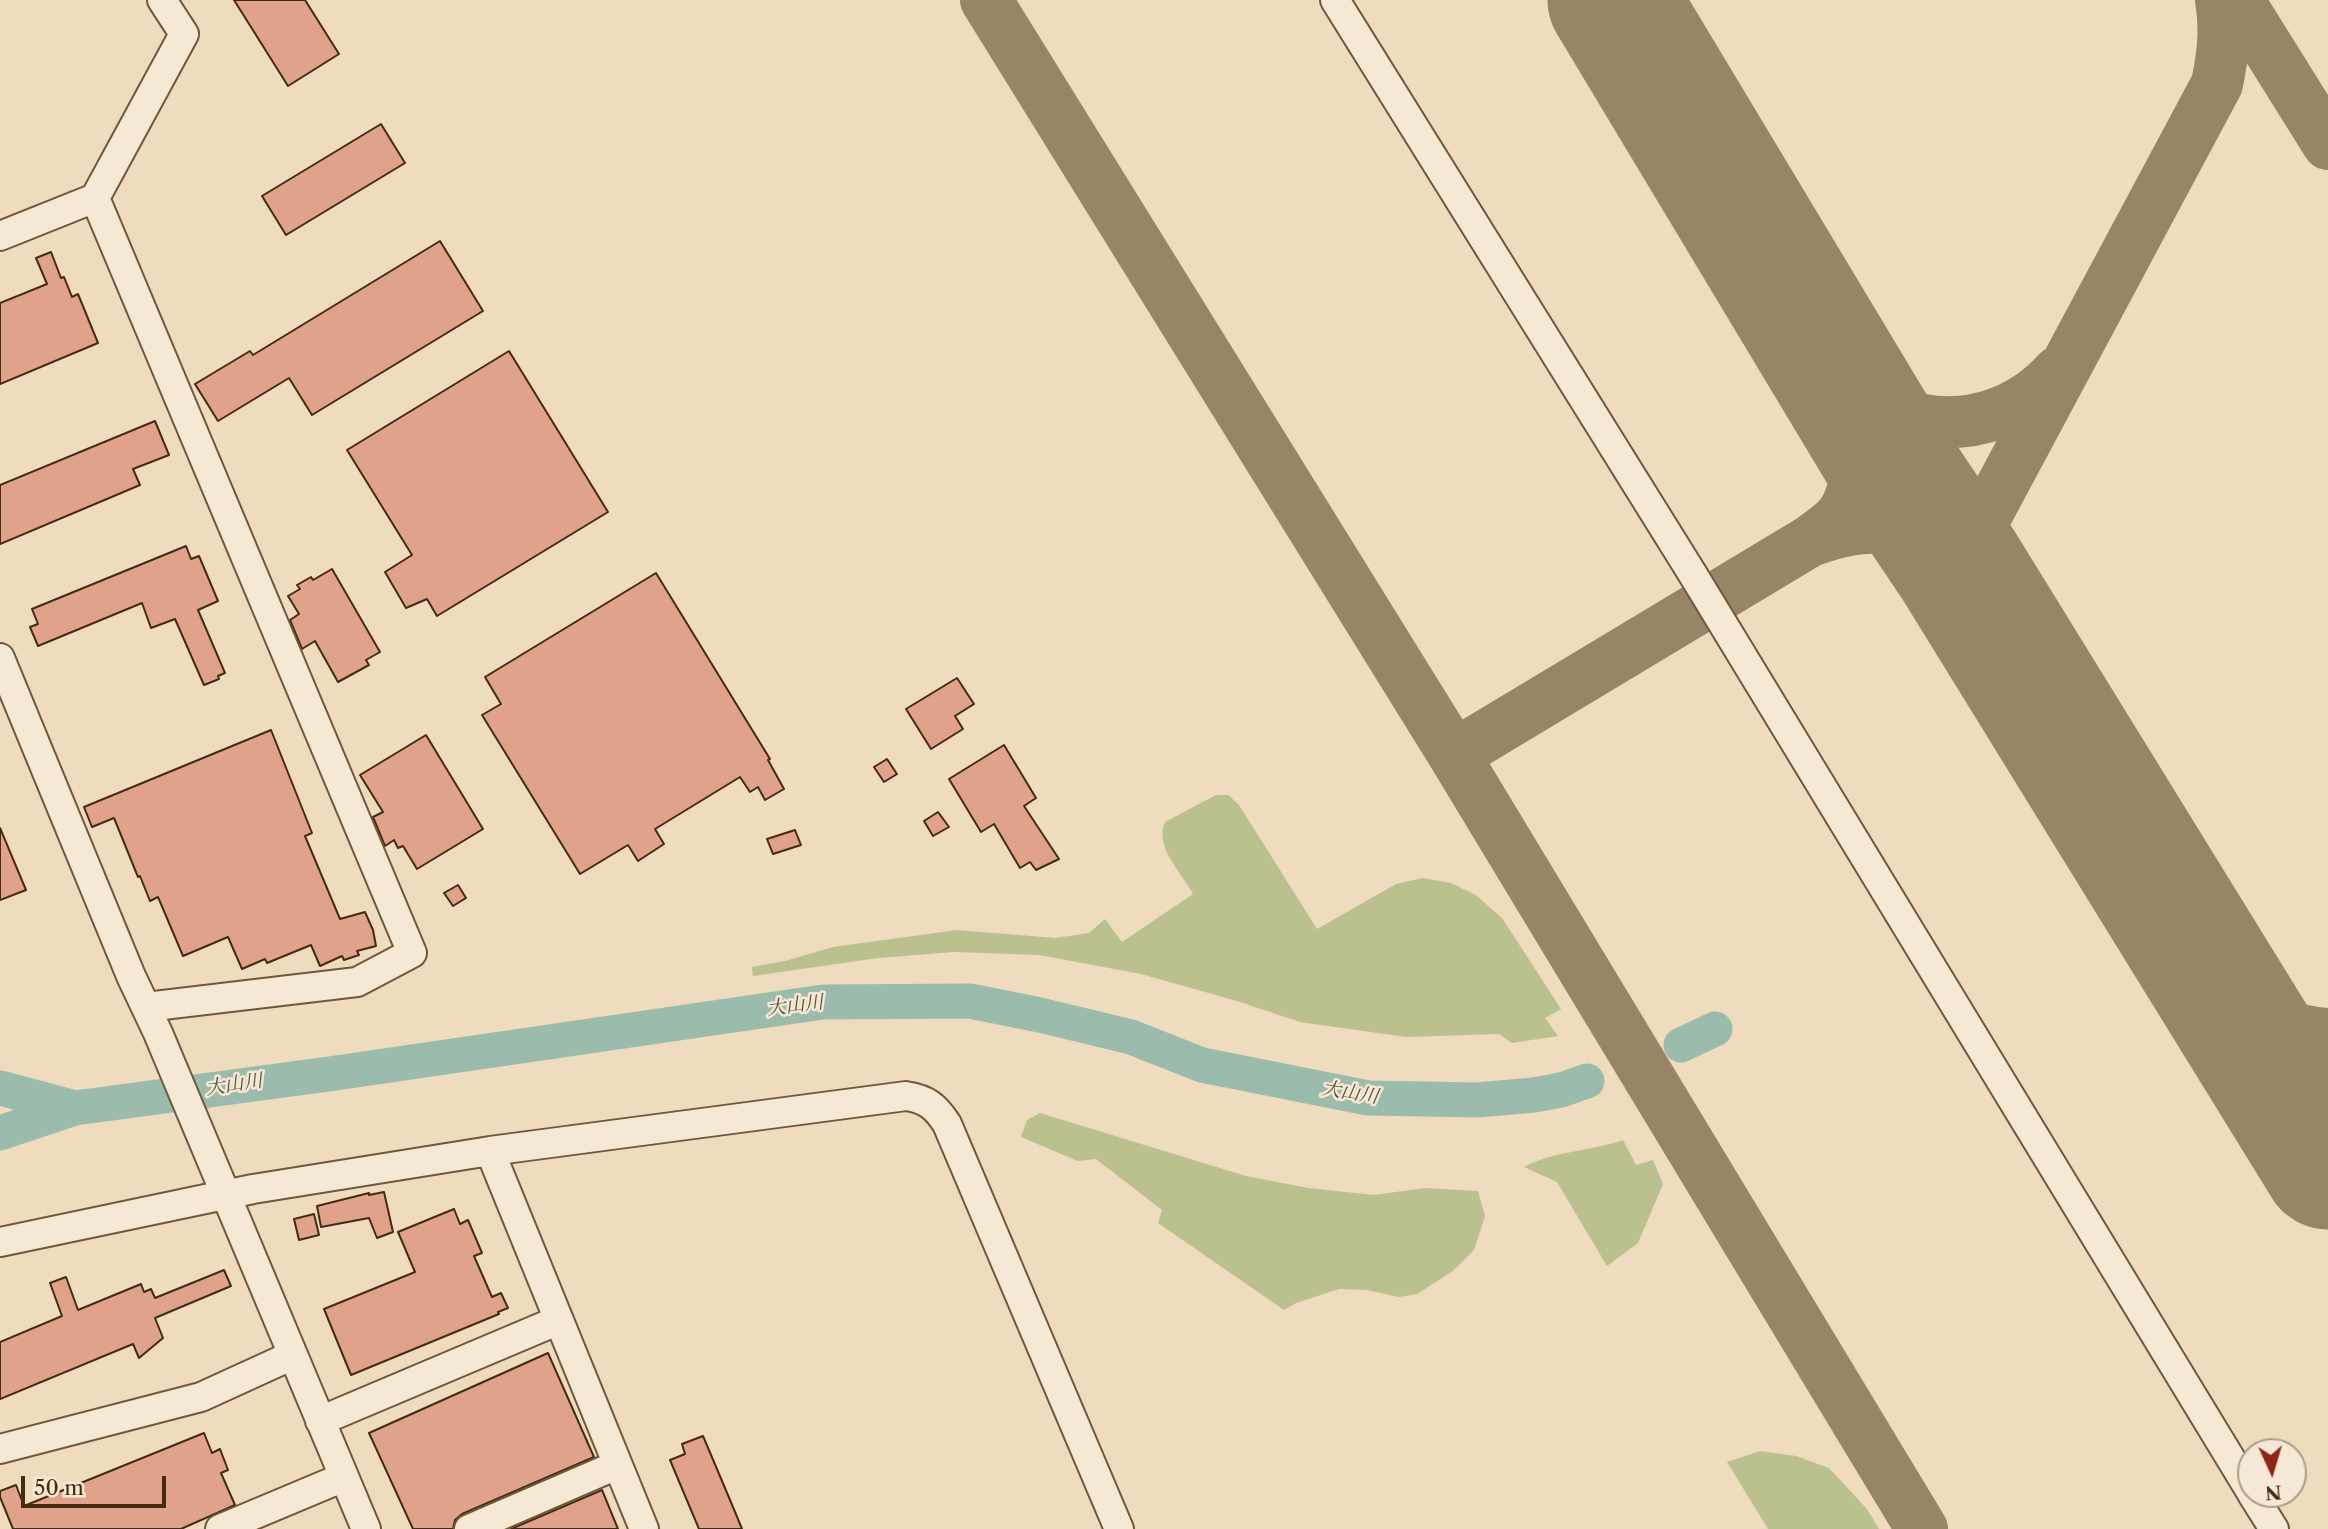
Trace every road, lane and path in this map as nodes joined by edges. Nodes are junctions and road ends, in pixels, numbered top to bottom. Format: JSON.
{"nodes":[{"id":1,"x":162,"y":0,"type":"edge"},
{"id":2,"x":1335,"y":0,"type":"edge"},
{"id":3,"x":95,"y":198,"type":"junction"},
{"id":4,"x":0,"y":236,"type":"edge"},
{"id":5,"x":0,"y":658,"type":"edge"},
{"id":6,"x":146,"y":1007,"type":"junction"},
{"id":7,"x":491,"y":1151,"type":"junction"},
{"id":8,"x":220,"y":1183,"type":"junction"},
{"id":9,"x":0,"y":1242,"type":"edge"},
{"id":10,"x":559,"y":1320,"type":"junction"},
{"id":11,"x":293,"y":1355,"type":"junction"},
{"id":12,"x":320,"y":1421,"type":"junction"},
{"id":13,"x":0,"y":1449,"type":"edge"},
{"id":14,"x":617,"y":1465,"type":"junction"},
{"id":15,"x":2237,"y":1468,"type":"edge"},
{"id":16,"x":344,"y":1477,"type":"junction"},
{"id":17,"x":2261,"y":1508,"type":"edge"},
{"id":18,"x":220,"y":1529,"type":"edge"},
{"id":19,"x":366,"y":1529,"type":"edge"},
{"id":20,"x":469,"y":1529,"type":"edge"},
{"id":21,"x":644,"y":1529,"type":"edge"},
{"id":22,"x":1119,"y":1529,"type":"edge"},
{"id":23,"x":2274,"y":1529,"type":"edge"}],
"edges":[{"from":1,"to":3,"type":"lane"},
{"from":2,"to":15,"type":"lane"},
{"from":3,"to":4,"type":"lane"},
{"from":3,"to":6,"type":"lane"},
{"from":5,"to":6,"type":"lane"},
{"from":6,"to":8,"type":"lane"},
{"from":7,"to":8,"type":"lane"},
{"from":7,"to":10,"type":"lane"},
{"from":7,"to":22,"type":"lane"},
{"from":8,"to":9,"type":"lane"},
{"from":8,"to":11,"type":"lane"},
{"from":10,"to":12,"type":"lane"},
{"from":10,"to":14,"type":"lane"},
{"from":11,"to":12,"type":"lane"},
{"from":11,"to":13,"type":"lane"},
{"from":12,"to":16,"type":"lane"},
{"from":14,"to":20,"type":"lane"},
{"from":14,"to":21,"type":"lane"},
{"from":16,"to":18,"type":"lane"},
{"from":16,"to":19,"type":"lane"},
{"from":17,"to":23,"type":"lane"}]}
